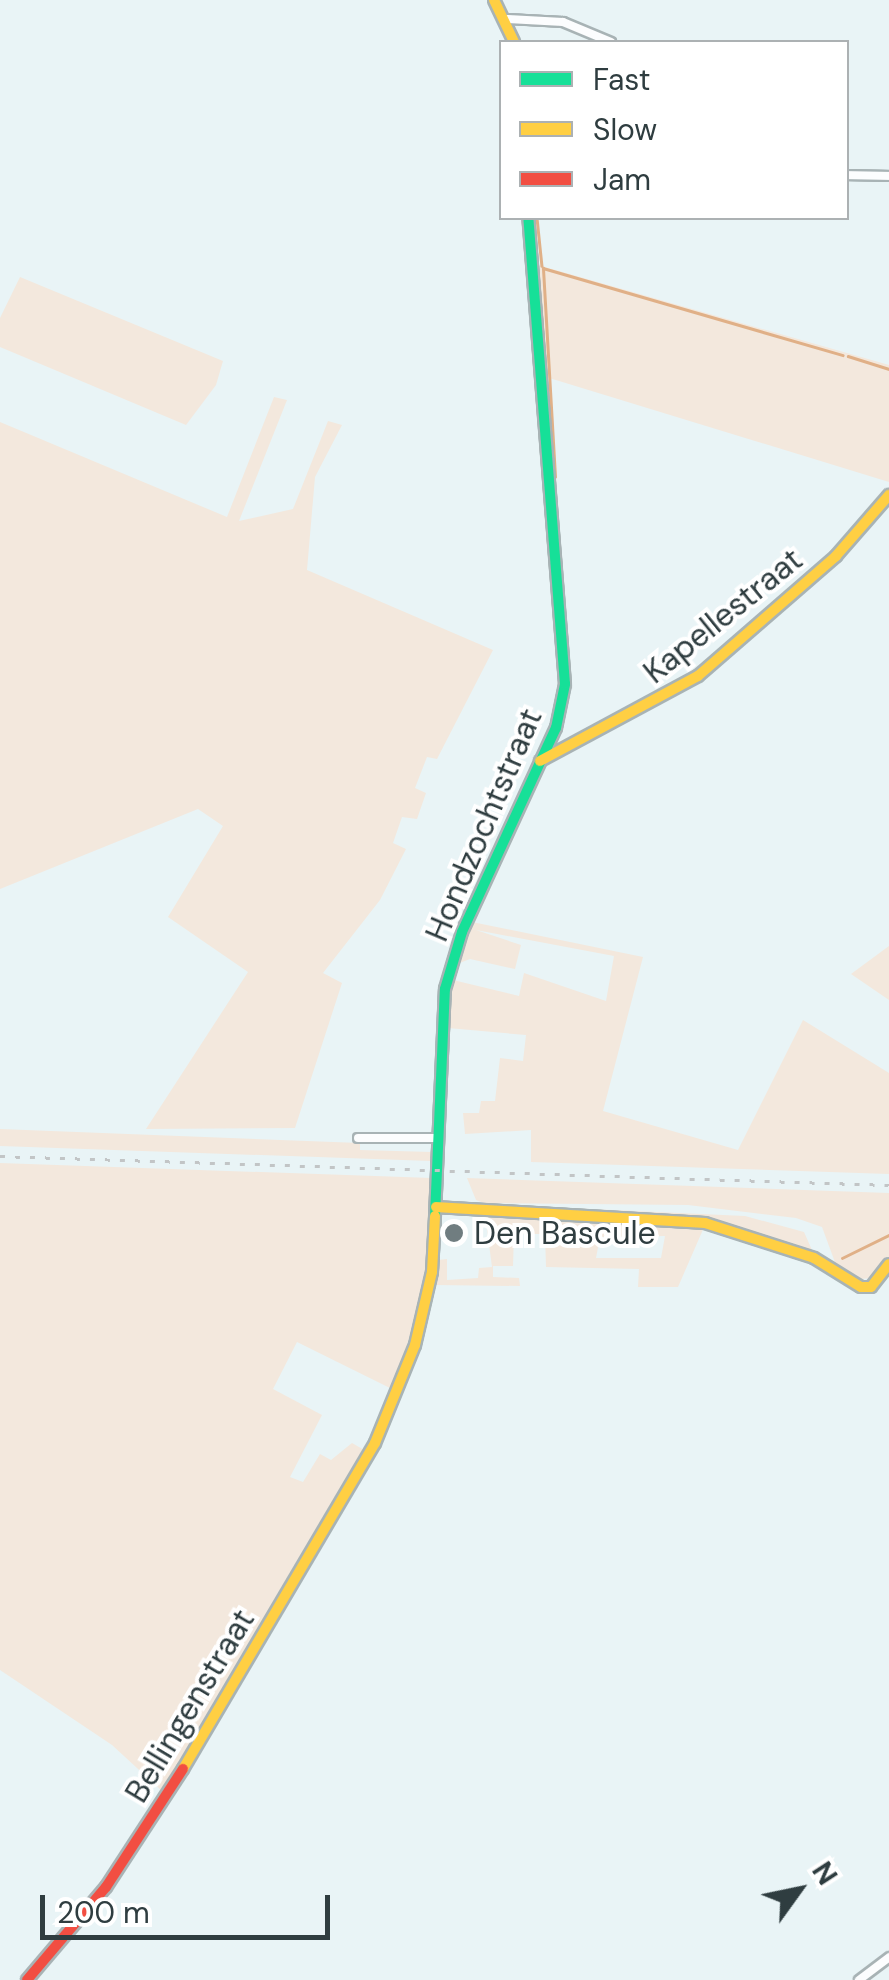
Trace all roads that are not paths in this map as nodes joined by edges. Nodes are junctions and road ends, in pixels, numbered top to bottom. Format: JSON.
{"nodes":[{"id":1,"x":498,"y":1,"type":"edge"},
{"id":2,"x":508,"y":19,"type":"junction"},
{"id":3,"x":513,"y":40,"type":"edge"},
{"id":4,"x":606,"y":40,"type":"edge"},
{"id":5,"x":849,"y":175,"type":"edge"},
{"id":6,"x":889,"y":176,"type":"edge"},
{"id":7,"x":528,"y":220,"type":"edge"},
{"id":8,"x":889,"y":495,"type":"edge"},
{"id":9,"x":552,"y":736,"type":"junction"},
{"id":10,"x":569,"y":750,"type":"junction"},
{"id":11,"x":540,"y":761,"type":"junction"},
{"id":12,"x":358,"y":1138,"type":"dead end"},
{"id":13,"x":438,"y":1138,"type":"junction"},
{"id":14,"x":436,"y":1207,"type":"junction"},
{"id":15,"x":889,"y":1264,"type":"edge"},
{"id":16,"x":375,"y":1443,"type":"joint"},
{"id":17,"x":889,"y":1957,"type":"edge"},
{"id":18,"x":27,"y":1980,"type":"edge"},
{"id":19,"x":859,"y":1980,"type":"edge"}],
"edges":[{"from":1,"to":2,"type":"street"},
{"from":2,"to":3,"type":"street"},
{"from":2,"to":4,"type":"street"},
{"from":5,"to":6,"type":"street"},
{"from":7,"to":9,"type":"street","name":"Hondzochtstraat"},
{"from":8,"to":10,"type":"street","name":"Kapellestraat"},
{"from":9,"to":10,"type":"street"},
{"from":9,"to":11,"type":"street","name":"Hondzochtstraat"},
{"from":10,"to":11,"type":"street","name":"Kapellestraat"},
{"from":11,"to":13,"type":"street","name":"Hondzochtstraat"},
{"from":12,"to":13,"type":"street"},
{"from":13,"to":14,"type":"street","name":"Hondzochtstraat"},
{"from":14,"to":15,"type":"street"},
{"from":14,"to":16,"type":"street","name":"Hondzochtstraat"},
{"from":16,"to":18,"type":"street","name":"Bellingenstraat"},
{"from":17,"to":19,"type":"street"}]}
